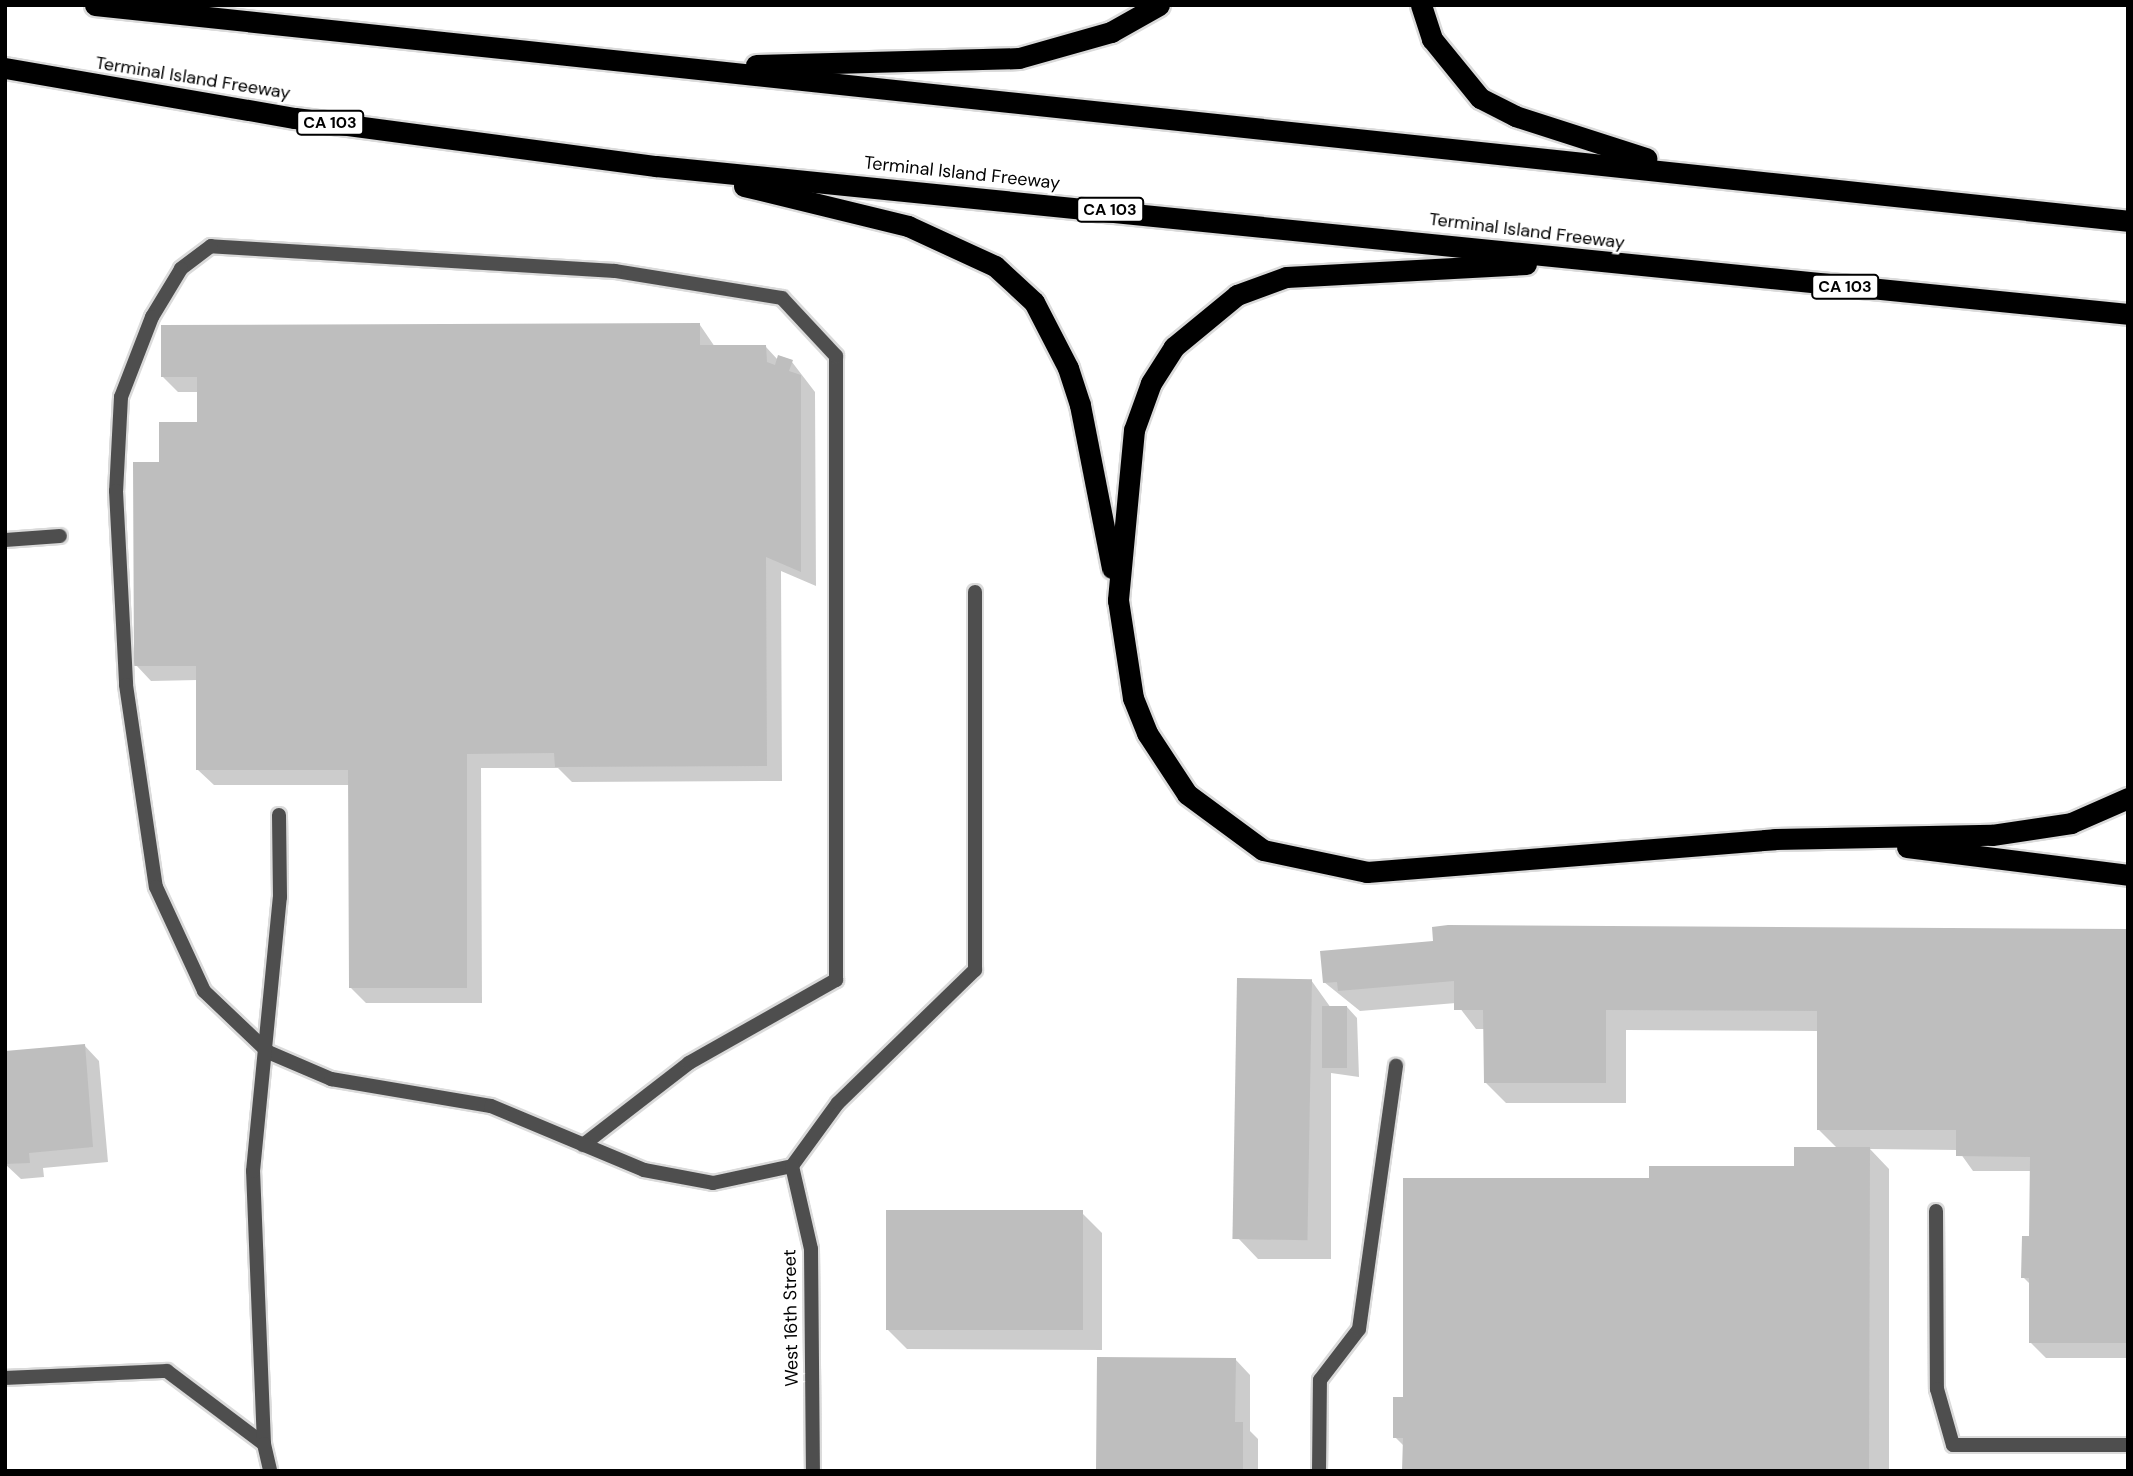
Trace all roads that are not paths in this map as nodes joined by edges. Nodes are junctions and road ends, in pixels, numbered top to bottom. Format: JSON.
{"nodes":[{"id":1,"x":95,"y":5,"type":"edge"},
{"id":2,"x":1159,"y":5,"type":"edge"},
{"id":3,"x":1421,"y":5,"type":"edge"},
{"id":4,"x":657,"y":67,"type":"junction"},
{"id":5,"x":5,"y":68,"type":"edge"},
{"id":6,"x":656,"y":166,"type":"junction"},
{"id":7,"x":1681,"y":170,"type":"junction"},
{"id":8,"x":2128,"y":221,"type":"edge"},
{"id":9,"x":1563,"y":260,"type":"junction"},
{"id":10,"x":2128,"y":314,"type":"edge"},
{"id":11,"x":60,"y":536,"type":"dead end"},
{"id":12,"x":5,"y":540,"type":"edge"},
{"id":13,"x":975,"y":592,"type":"dead end"},
{"id":14,"x":1118,"y":600,"type":"junction"},
{"id":15,"x":2128,"y":798,"type":"edge"},
{"id":16,"x":279,"y":815,"type":"dead end"},
{"id":17,"x":1864,"y":840,"type":"junction"},
{"id":18,"x":2128,"y":875,"type":"edge"},
{"id":19,"x":268,"y":1052,"type":"junction"},
{"id":20,"x":1396,"y":1066,"type":"dead end"},
{"id":21,"x":583,"y":1145,"type":"junction"},
{"id":22,"x":792,"y":1166,"type":"junction"},
{"id":23,"x":1936,"y":1211,"type":"dead end"},
{"id":24,"x":5,"y":1378,"type":"edge"},
{"id":25,"x":264,"y":1444,"type":"junction"},
{"id":26,"x":2128,"y":1445,"type":"edge"},
{"id":27,"x":271,"y":1471,"type":"edge"},
{"id":28,"x":813,"y":1471,"type":"edge"},
{"id":29,"x":1319,"y":1471,"type":"edge"}],
"edges":[{"from":1,"to":4,"type":"highway"},
{"from":2,"to":4,"type":"highway"},
{"from":3,"to":7,"type":"highway"},
{"from":4,"to":7,"type":"highway"},
{"from":5,"to":6,"type":"highway","name":"Terminal Island Freeway","number":"CA 103"},
{"from":6,"to":9,"type":"highway","name":"Terminal Island Freeway","number":"CA 103"},
{"from":6,"to":14,"type":"highway"},
{"from":7,"to":8,"type":"highway"},
{"from":9,"to":10,"type":"highway","name":"Terminal Island Freeway","number":"CA 103"},
{"from":9,"to":14,"type":"highway"},
{"from":11,"to":12,"type":"street"},
{"from":13,"to":22,"type":"street"},
{"from":14,"to":17,"type":"highway"},
{"from":15,"to":17,"type":"highway"},
{"from":16,"to":19,"type":"street"},
{"from":17,"to":18,"type":"highway"},
{"from":19,"to":21,"type":"street"},
{"from":19,"to":21,"type":"street"},
{"from":19,"to":25,"type":"street"},
{"from":20,"to":29,"type":"street"},
{"from":21,"to":22,"type":"street"},
{"from":22,"to":28,"type":"street","name":"West 16th Street"},
{"from":23,"to":26,"type":"street"},
{"from":24,"to":25,"type":"street"},
{"from":25,"to":27,"type":"street"}]}
